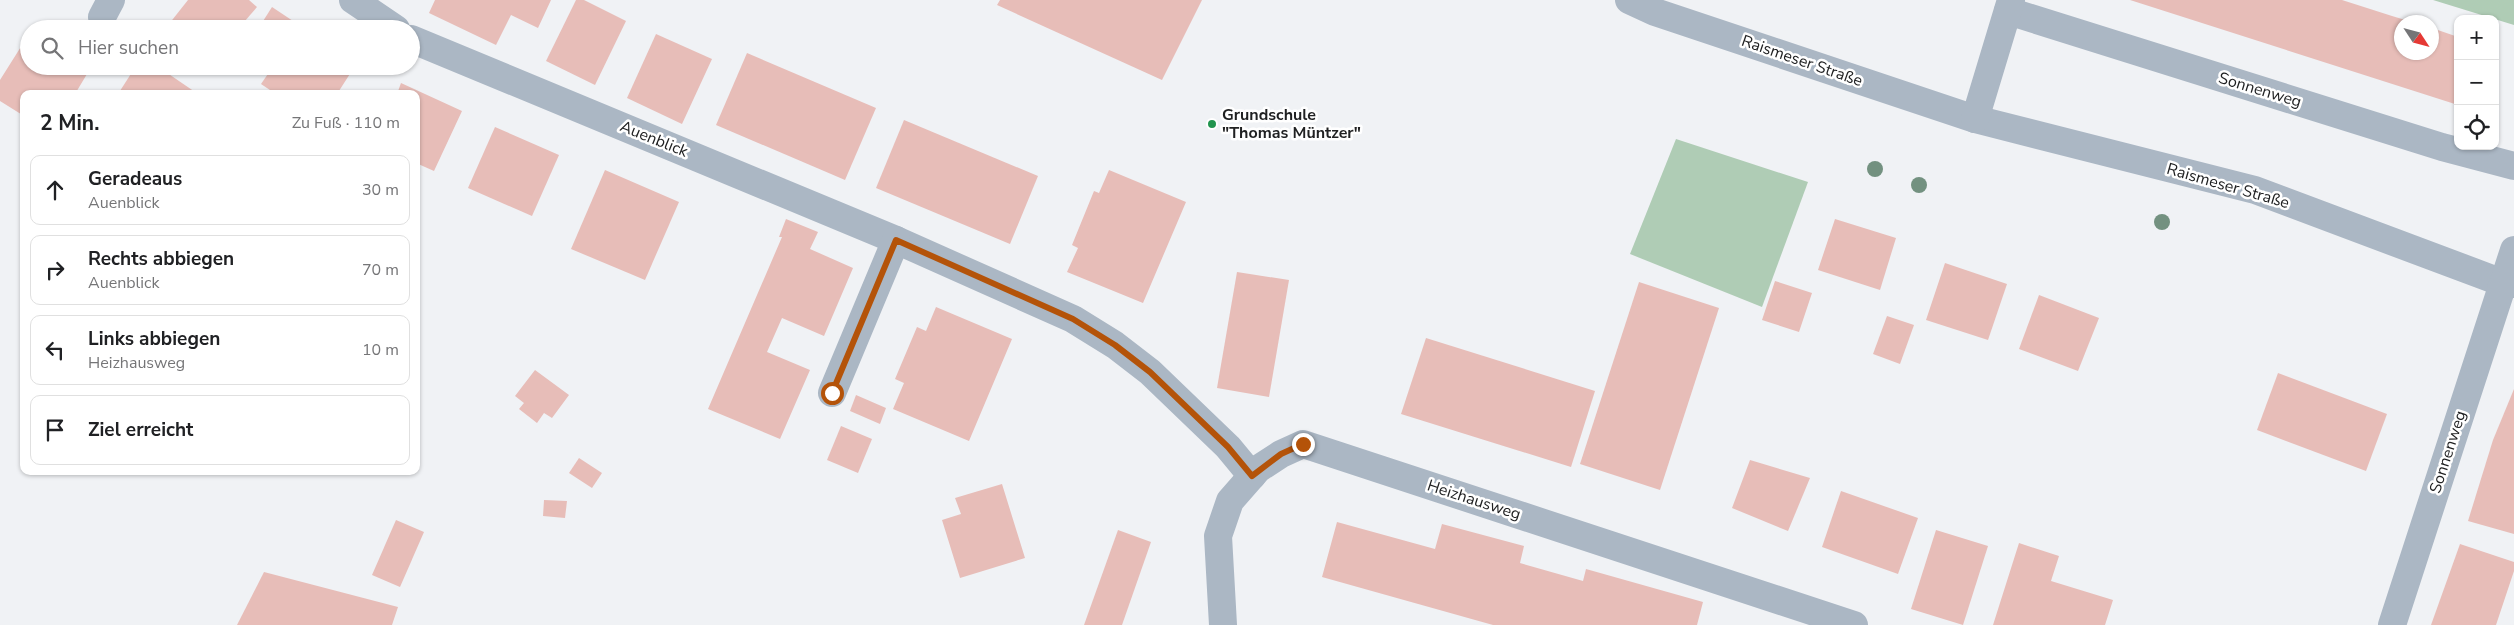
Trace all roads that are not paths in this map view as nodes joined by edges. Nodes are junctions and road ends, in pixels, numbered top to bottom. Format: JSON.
{"nodes":[{"id":1,"x":353,"y":0,"type":"edge"},
{"id":2,"x":1629,"y":0,"type":"edge"},
{"id":3,"x":2009,"y":6,"type":"edge"},
{"id":4,"x":383,"y":20,"type":"edge"},
{"id":5,"x":420,"y":43,"type":"edge"},
{"id":6,"x":1975,"y":119,"type":"junction"},
{"id":7,"x":2514,"y":166,"type":"edge"},
{"id":8,"x":896,"y":240,"type":"junction"},
{"id":9,"x":2514,"y":250,"type":"edge"},
{"id":10,"x":2509,"y":284,"type":"edge"},
{"id":11,"x":832,"y":393,"type":"dead end"},
{"id":12,"x":1252,"y":476,"type":"junction"},
{"id":13,"x":1223,"y":625,"type":"edge"},
{"id":14,"x":1854,"y":625,"type":"edge"},
{"id":15,"x":2392,"y":625,"type":"edge"}],
"edges":[{"from":1,"to":4,"type":"street"},
{"from":2,"to":6,"type":"street","name":"Raismeser Straße"},
{"from":3,"to":6,"type":"street"},
{"from":3,"to":7,"type":"street","name":"Sonnenweg"},
{"from":5,"to":8,"type":"street","name":"Auenblick"},
{"from":6,"to":10,"type":"street","name":"Raismeser Straße"},
{"from":8,"to":11,"type":"street"},
{"from":8,"to":12,"type":"street","name":"Auenblick"},
{"from":9,"to":10,"type":"street","name":"Sonnenweg"},
{"from":10,"to":15,"type":"street","name":"Sonnenweg"},
{"from":12,"to":13,"type":"street","name":"Heizhausweg"},
{"from":12,"to":14,"type":"street","name":"Heizhausweg"}]}
